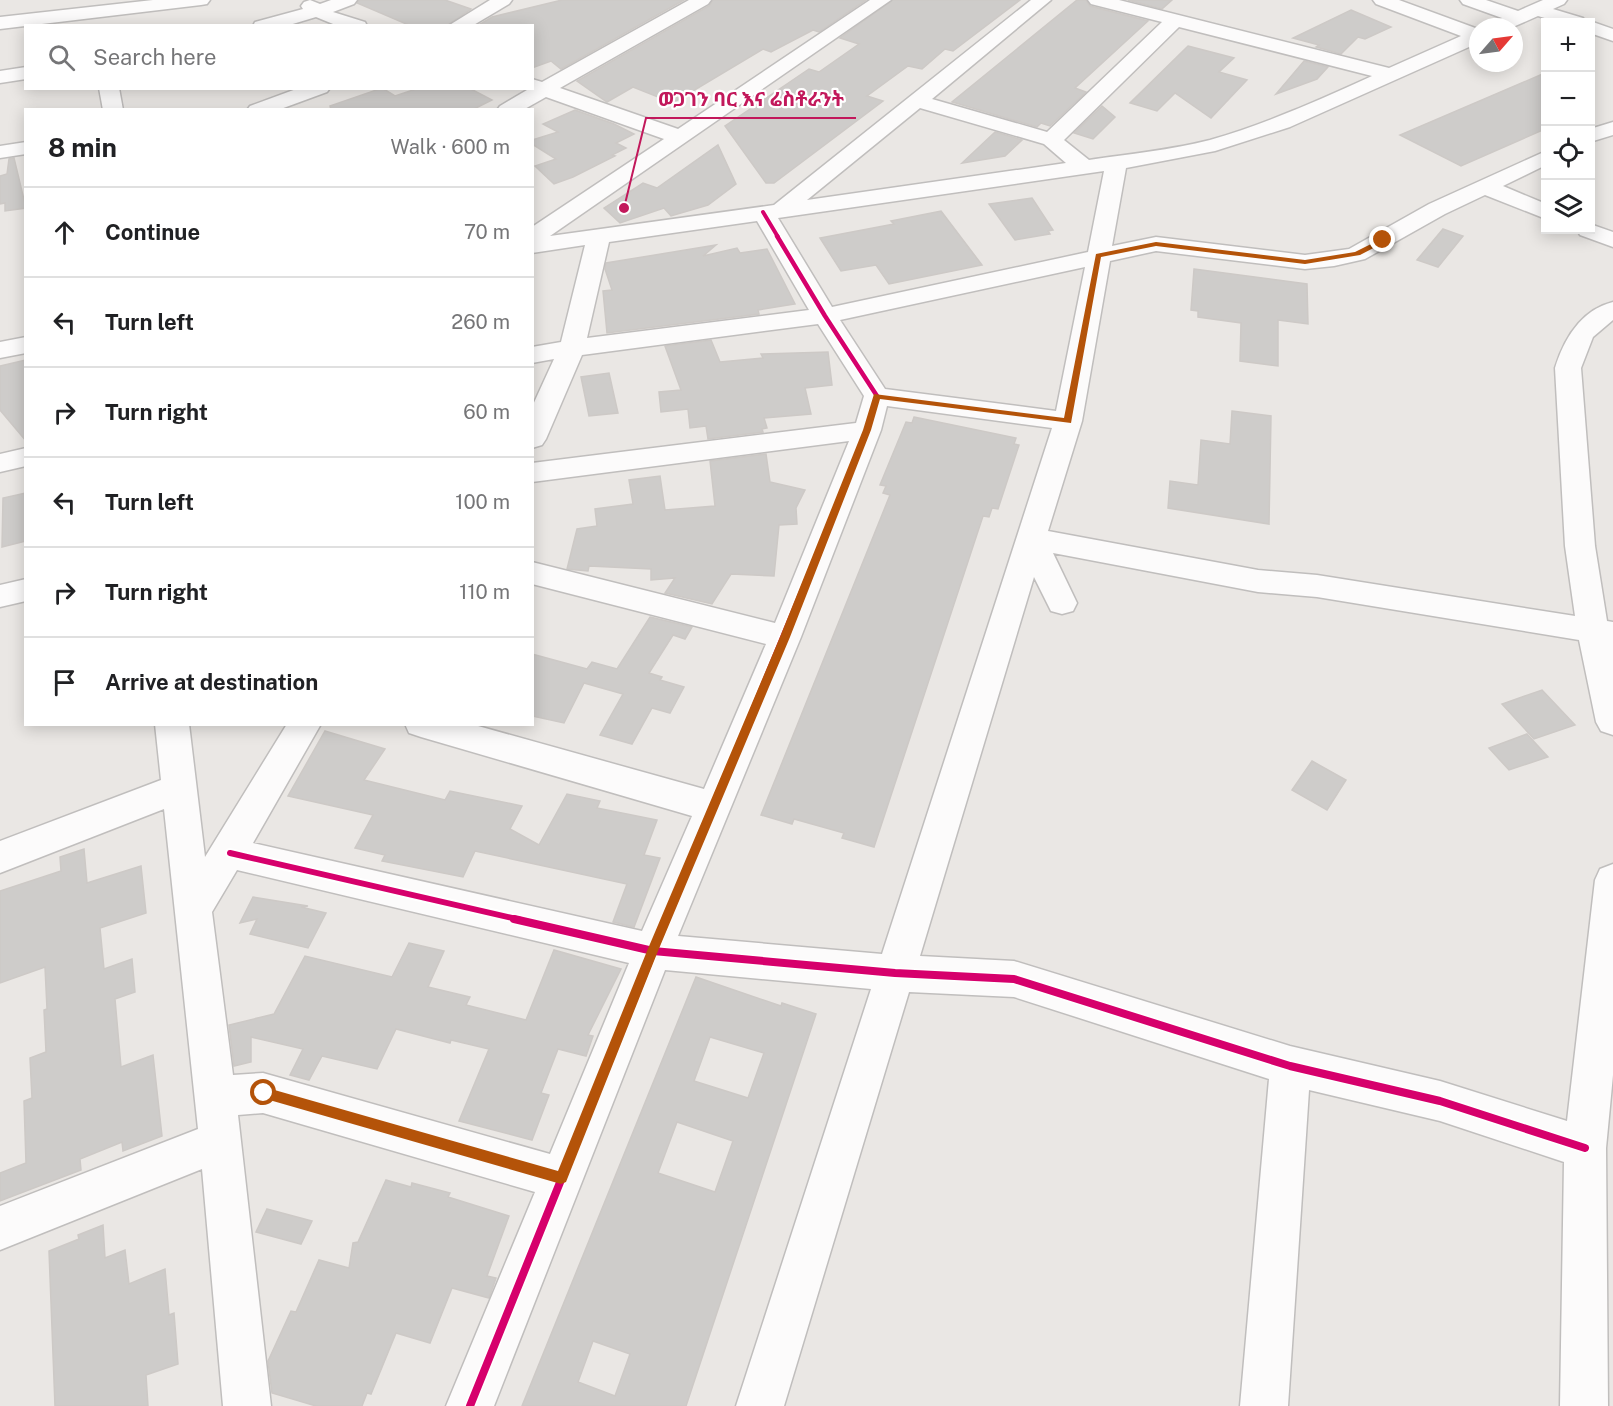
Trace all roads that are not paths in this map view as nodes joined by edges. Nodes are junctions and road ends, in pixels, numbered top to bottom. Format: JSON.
{"nodes":[{"id":1,"x":201,"y":0,"type":"edge"},
{"id":2,"x":298,"y":0,"type":"edge"},
{"id":3,"x":348,"y":0,"type":"edge"},
{"id":4,"x":503,"y":0,"type":"edge"},
{"id":5,"x":702,"y":0,"type":"edge"},
{"id":6,"x":882,"y":0,"type":"edge"},
{"id":7,"x":1042,"y":0,"type":"edge"},
{"id":8,"x":1097,"y":0,"type":"edge"},
{"id":9,"x":1382,"y":0,"type":"edge"},
{"id":10,"x":1469,"y":0,"type":"edge"},
{"id":11,"x":1558,"y":0,"type":"edge"},
{"id":12,"x":1537,"y":9,"type":"junction"},
{"id":13,"x":319,"y":11,"type":"junction"},
{"id":14,"x":98,"y":12,"type":"edge"},
{"id":15,"x":1519,"y":18,"type":"joint"},
{"id":16,"x":1564,"y":18,"type":"edge"},
{"id":17,"x":1175,"y":20,"type":"junction"},
{"id":18,"x":0,"y":23,"type":"edge"},
{"id":19,"x":270,"y":24,"type":"edge"},
{"id":20,"x":353,"y":24,"type":"edge"},
{"id":21,"x":461,"y":24,"type":"edge"},
{"id":22,"x":1595,"y":29,"type":"edge"},
{"id":23,"x":1469,"y":33,"type":"edge"},
{"id":24,"x":1613,"y":35,"type":"edge"},
{"id":25,"x":1469,"y":40,"type":"edge"},
{"id":26,"x":24,"y":73,"type":"edge"},
{"id":27,"x":1391,"y":75,"type":"junction"},
{"id":28,"x":0,"y":77,"type":"edge"},
{"id":29,"x":539,"y":87,"type":"edge"},
{"id":30,"x":109,"y":90,"type":"edge"},
{"id":31,"x":314,"y":90,"type":"edge"},
{"id":32,"x":917,"y":101,"type":"junction"},
{"id":33,"x":112,"y":108,"type":"edge"},
{"id":34,"x":263,"y":108,"type":"edge"},
{"id":35,"x":510,"y":108,"type":"edge"},
{"id":36,"x":1613,"y":128,"type":"edge"},
{"id":37,"x":1595,"y":134,"type":"edge"},
{"id":38,"x":680,"y":137,"type":"junction"},
{"id":39,"x":1051,"y":140,"type":"junction"},
{"id":40,"x":24,"y":148,"type":"edge"},
{"id":41,"x":0,"y":152,"type":"edge"},
{"id":42,"x":1541,"y":159,"type":"edge"},
{"id":43,"x":1100,"y":166,"type":"junction"},
{"id":44,"x":1486,"y":187,"type":"junction"},
{"id":45,"x":1541,"y":210,"type":"edge"},
{"id":46,"x":773,"y":211,"type":"junction"},
{"id":47,"x":1595,"y":233,"type":"edge"},
{"id":48,"x":599,"y":236,"type":"junction"},
{"id":49,"x":534,"y":237,"type":"edge"},
{"id":50,"x":1613,"y":240,"type":"edge"},
{"id":51,"x":534,"y":246,"type":"edge"},
{"id":52,"x":1098,"y":255,"type":"junction"},
{"id":53,"x":1613,"y":309,"type":"edge"},
{"id":54,"x":825,"y":316,"type":"junction"},
{"id":55,"x":24,"y":345,"type":"edge"},
{"id":56,"x":572,"y":348,"type":"junction"},
{"id":57,"x":0,"y":350,"type":"edge"},
{"id":58,"x":534,"y":355,"type":"edge"},
{"id":59,"x":877,"y":396,"type":"junction"},
{"id":60,"x":1068,"y":421,"type":"junction"},
{"id":61,"x":867,"y":430,"type":"junction"},
{"id":62,"x":534,"y":434,"type":"edge"},
{"id":63,"x":24,"y":457,"type":"edge"},
{"id":64,"x":0,"y":463,"type":"edge"},
{"id":65,"x":534,"y":473,"type":"edge"},
{"id":66,"x":534,"y":574,"type":"edge"},
{"id":67,"x":24,"y":590,"type":"edge"},
{"id":68,"x":0,"y":596,"type":"edge"},
{"id":69,"x":1062,"y":603,"type":"dead end"},
{"id":70,"x":1602,"y":631,"type":"edge"},
{"id":71,"x":785,"y":637,"type":"junction"},
{"id":72,"x":1613,"y":722,"type":"edge"},
{"id":73,"x":172,"y":726,"type":"edge"},
{"id":74,"x":304,"y":726,"type":"edge"},
{"id":75,"x":428,"y":726,"type":"edge"},
{"id":76,"x":180,"y":788,"type":"junction"},
{"id":77,"x":714,"y":807,"type":"junction"},
{"id":78,"x":230,"y":853,"type":"junction"},
{"id":79,"x":0,"y":857,"type":"edge"},
{"id":80,"x":1613,"y":880,"type":"edge"},
{"id":81,"x":193,"y":911,"type":"junction"},
{"id":82,"x":653,"y":951,"type":"junction"},
{"id":83,"x":895,"y":973,"type":"junction"},
{"id":84,"x":1290,"y":1066,"type":"junction"},
{"id":85,"x":215,"y":1096,"type":"junction"},
{"id":86,"x":220,"y":1141,"type":"junction"},
{"id":87,"x":1585,"y":1148,"type":"junction"},
{"id":88,"x":561,"y":1178,"type":"junction"},
{"id":89,"x":0,"y":1228,"type":"edge"},
{"id":90,"x":247,"y":1406,"type":"edge"},
{"id":91,"x":470,"y":1406,"type":"edge"},
{"id":92,"x":760,"y":1406,"type":"edge"},
{"id":93,"x":1264,"y":1406,"type":"edge"},
{"id":94,"x":1584,"y":1406,"type":"edge"}],
"edges":[{"from":1,"to":14,"type":"street"},
{"from":2,"to":13,"type":"street"},
{"from":3,"to":13,"type":"street"},
{"from":4,"to":21,"type":"street"},
{"from":5,"to":29,"type":"street"},
{"from":6,"to":38,"type":"street"},
{"from":7,"to":32,"type":"street"},
{"from":8,"to":17,"type":"street"},
{"from":9,"to":23,"type":"street"},
{"from":10,"to":15,"type":"street"},
{"from":11,"to":12,"type":"street"},
{"from":12,"to":15,"type":"street"},
{"from":12,"to":16,"type":"street"},
{"from":13,"to":19,"type":"street"},
{"from":13,"to":20,"type":"street"},
{"from":14,"to":18,"type":"street"},
{"from":17,"to":27,"type":"street"},
{"from":17,"to":39,"type":"street"},
{"from":22,"to":24,"type":"street"},
{"from":25,"to":27,"type":"street"},
{"from":26,"to":28,"type":"street"},
{"from":27,"to":43,"type":"street"},
{"from":29,"to":35,"type":"street"},
{"from":29,"to":38,"type":"street"},
{"from":30,"to":33,"type":"street"},
{"from":31,"to":34,"type":"street"},
{"from":32,"to":39,"type":"street"},
{"from":32,"to":46,"type":"street"},
{"from":36,"to":37,"type":"street"},
{"from":38,"to":49,"type":"street"},
{"from":39,"to":43,"type":"street"},
{"from":40,"to":41,"type":"street"},
{"from":42,"to":44,"type":"street"},
{"from":43,"to":46,"type":"street"},
{"from":43,"to":52,"type":"street"},
{"from":44,"to":45,"type":"street"},
{"from":44,"to":52,"type":"street"},
{"from":46,"to":48,"type":"street"},
{"from":46,"to":54,"type":"street"},
{"from":47,"to":50,"type":"street"},
{"from":48,"to":51,"type":"street"},
{"from":48,"to":56,"type":"street"},
{"from":52,"to":54,"type":"street"},
{"from":52,"to":60,"type":"street"},
{"from":53,"to":70,"type":"street"},
{"from":54,"to":56,"type":"street"},
{"from":54,"to":59,"type":"street"},
{"from":55,"to":57,"type":"street"},
{"from":56,"to":58,"type":"street"},
{"from":56,"to":62,"type":"street"},
{"from":59,"to":60,"type":"street"},
{"from":59,"to":61,"type":"street"},
{"from":60,"to":83,"type":"street"},
{"from":61,"to":65,"type":"street"},
{"from":61,"to":71,"type":"street"},
{"from":63,"to":64,"type":"street"},
{"from":66,"to":71,"type":"street"},
{"from":67,"to":68,"type":"street"},
{"from":69,"to":70,"type":"street"},
{"from":70,"to":72,"type":"street"},
{"from":71,"to":77,"type":"street"},
{"from":73,"to":76,"type":"street"},
{"from":74,"to":78,"type":"street"},
{"from":75,"to":77,"type":"street"},
{"from":76,"to":79,"type":"street"},
{"from":76,"to":81,"type":"street"},
{"from":77,"to":82,"type":"street"},
{"from":78,"to":81,"type":"street"},
{"from":78,"to":82,"type":"street"},
{"from":80,"to":87,"type":"street"},
{"from":81,"to":85,"type":"street"},
{"from":82,"to":83,"type":"street"},
{"from":82,"to":88,"type":"street"},
{"from":83,"to":84,"type":"street"},
{"from":83,"to":92,"type":"street"},
{"from":84,"to":87,"type":"street"},
{"from":84,"to":93,"type":"street"},
{"from":85,"to":86,"type":"street"},
{"from":85,"to":88,"type":"street"},
{"from":86,"to":89,"type":"street"},
{"from":86,"to":90,"type":"street"},
{"from":87,"to":94,"type":"street"},
{"from":88,"to":91,"type":"street"}]}
